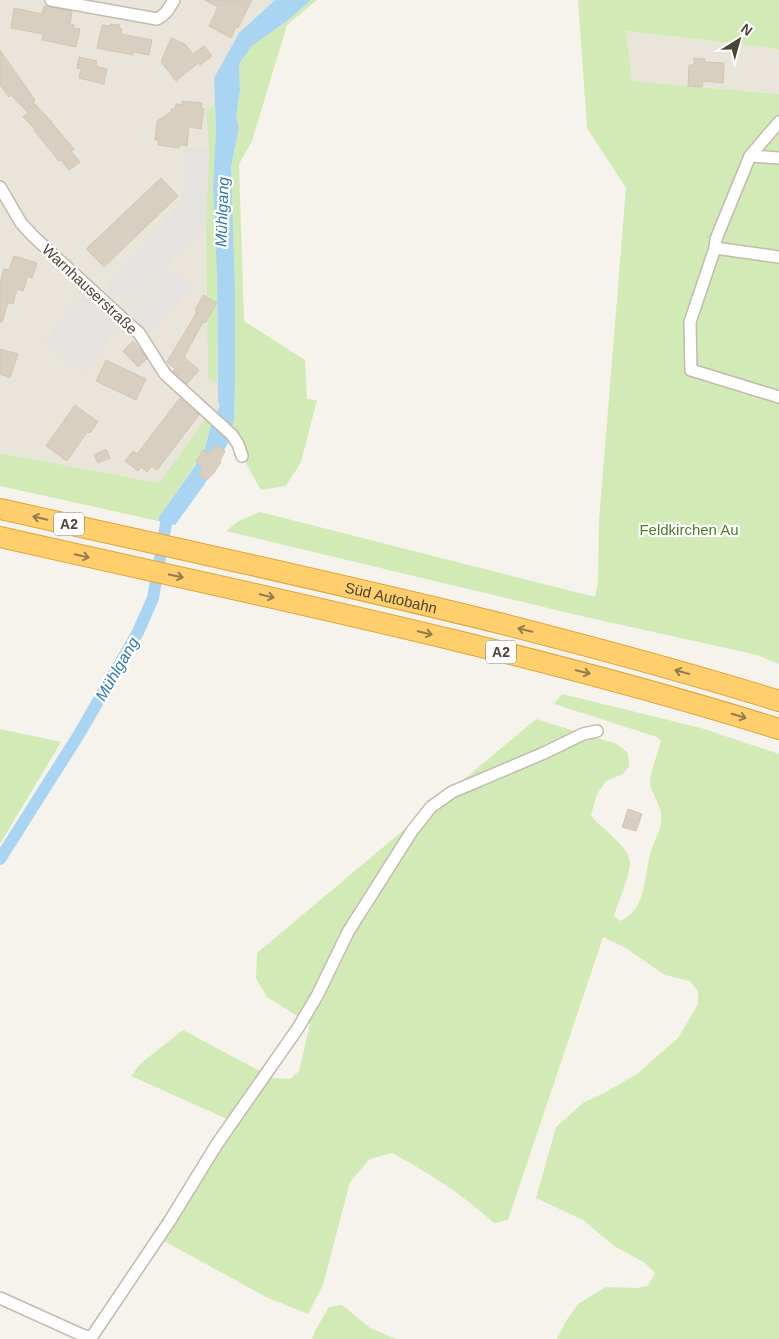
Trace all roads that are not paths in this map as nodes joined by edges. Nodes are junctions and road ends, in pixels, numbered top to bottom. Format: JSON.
{"nodes":[{"id":1,"x":51,"y":0,"type":"edge"},
{"id":2,"x":174,"y":0,"type":"edge"},
{"id":3,"x":779,"y":122,"type":"edge"},
{"id":4,"x":750,"y":156,"type":"junction"},
{"id":5,"x":779,"y":158,"type":"edge"},
{"id":6,"x":0,"y":187,"type":"edge"},
{"id":7,"x":715,"y":248,"type":"junction"},
{"id":8,"x":779,"y":257,"type":"edge"},
{"id":9,"x":779,"y":397,"type":"edge"},
{"id":10,"x":242,"y":456,"type":"dead end"},
{"id":11,"x":0,"y":509,"type":"edge"},
{"id":12,"x":0,"y":537,"type":"edge"},
{"id":13,"x":779,"y":701,"type":"edge"},
{"id":14,"x":779,"y":729,"type":"edge"},
{"id":15,"x":596,"y":731,"type":"dead end"},
{"id":16,"x":0,"y":1298,"type":"edge"}],
"edges":[{"from":1,"to":2,"type":"street"},
{"from":3,"to":4,"type":"street"},
{"from":4,"to":5,"type":"street"},
{"from":4,"to":7,"type":"street"},
{"from":6,"to":10,"type":"street","name":"Warnhauserstraße"},
{"from":7,"to":8,"type":"street"},
{"from":7,"to":9,"type":"street"},
{"from":13,"to":11,"type":"highway","name":"Süd Autobahn","number":"A2","one_way":true},
{"from":12,"to":14,"type":"highway","name":"Süd Autobahn","number":"A2","one_way":true},
{"from":15,"to":16,"type":"street"}]}
